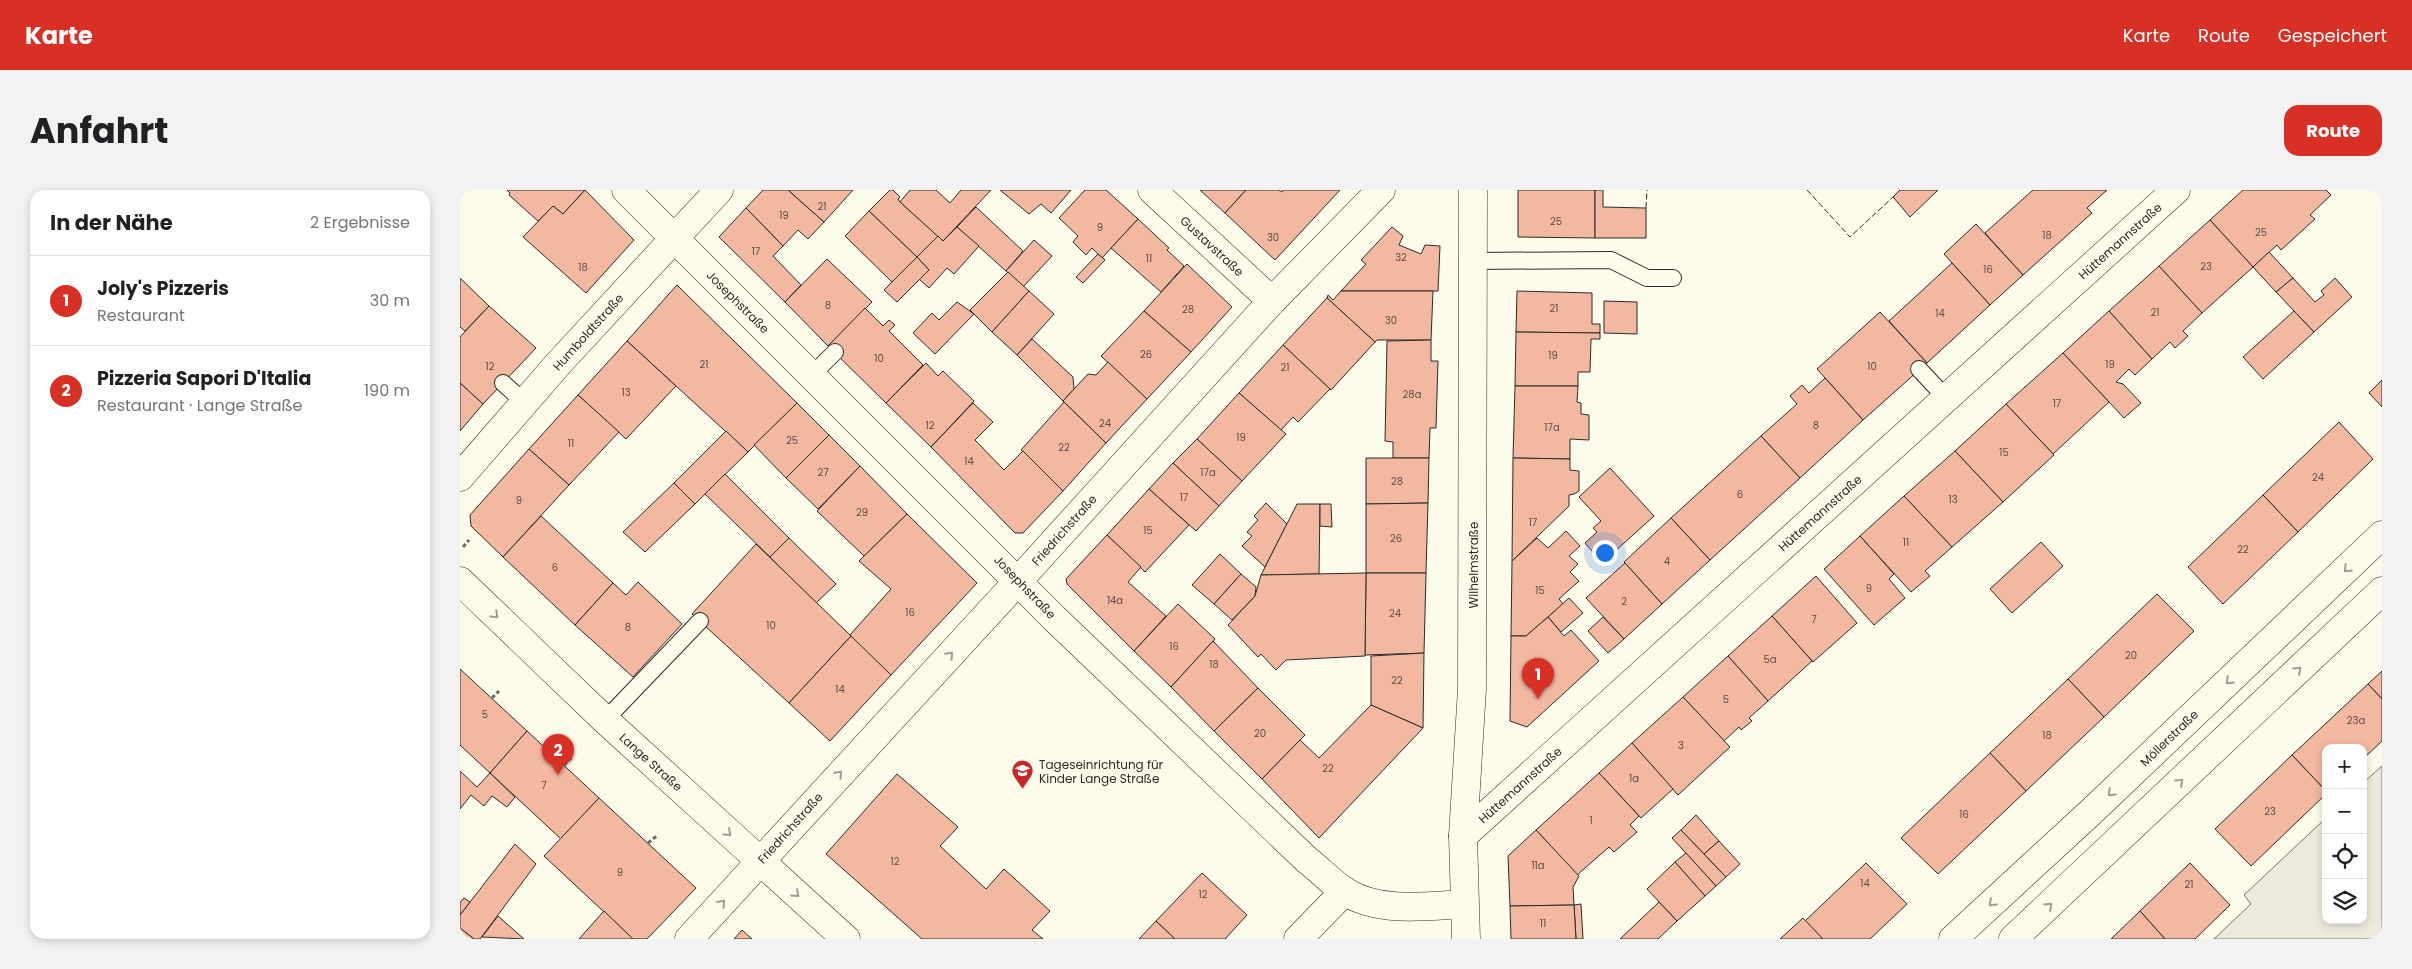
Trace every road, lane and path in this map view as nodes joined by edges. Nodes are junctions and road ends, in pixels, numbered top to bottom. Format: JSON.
{"nodes":[{"id":1,"x":626,"y":190,"type":"edge"},
{"id":2,"x":719,"y":190,"type":"edge"},
{"id":3,"x":1152,"y":190,"type":"edge"},
{"id":4,"x":1381,"y":190,"type":"edge"},
{"id":5,"x":1473,"y":190,"type":"edge"},
{"id":6,"x":2176,"y":190,"type":"edge"},
{"id":7,"x":674,"y":238,"type":"junction"},
{"id":8,"x":1473,"y":261,"type":"junction"},
{"id":9,"x":1673,"y":278,"type":"dead end"},
{"id":10,"x":1272,"y":301,"type":"junction"},
{"id":11,"x":835,"y":352,"type":"dead end"},
{"id":12,"x":1919,"y":369,"type":"dead end"},
{"id":13,"x":812,"y":375,"type":"junction"},
{"id":14,"x":502,"y":383,"type":"dead end"},
{"id":15,"x":1946,"y":398,"type":"junction"},
{"id":16,"x":525,"y":403,"type":"junction"},
{"id":17,"x":460,"y":477,"type":"edge"},
{"id":18,"x":2382,"y":536,"type":"edge"},
{"id":19,"x":469,"y":540,"type":"dead end"},
{"id":20,"x":460,"y":550,"type":"edge"},
{"id":21,"x":1019,"y":580,"type":"junction"},
{"id":22,"x":460,"y":581,"type":"edge"},
{"id":23,"x":2382,"y":591,"type":"edge"},
{"id":24,"x":700,"y":621,"type":"dead end"},
{"id":25,"x":499,"y":691,"type":"dead end"},
{"id":26,"x":492,"y":698,"type":"dead end"},
{"id":27,"x":605,"y":720,"type":"junction"},
{"id":28,"x":572,"y":757,"type":"dead end"},
{"id":29,"x":564,"y":765,"type":"dead end"},
{"id":30,"x":658,"y":835,"type":"dead end"},
{"id":31,"x":1463,"y":836,"type":"junction"},
{"id":32,"x":648,"y":844,"type":"dead end"},
{"id":33,"x":759,"y":861,"type":"junction"},
{"id":34,"x":1345,"y":892,"type":"junction"},
{"id":35,"x":1464,"y":904,"type":"junction"},
{"id":36,"x":689,"y":939,"type":"edge"},
{"id":37,"x":846,"y":939,"type":"edge"},
{"id":38,"x":1298,"y":939,"type":"edge"},
{"id":39,"x":1466,"y":939,"type":"edge"},
{"id":40,"x":1953,"y":939,"type":"edge"},
{"id":41,"x":2014,"y":939,"type":"edge"}],
"edges":[{"from":1,"to":7,"type":"street","name":"Josephstraße"},
{"from":2,"to":7,"type":"street","name":"Humboldtstraße"},
{"from":3,"to":10,"type":"street","name":"Gustavstraße"},
{"from":4,"to":10,"type":"street","name":"Friedrichstraße"},
{"from":5,"to":8,"type":"street","name":"Wilhelmstraße"},
{"from":6,"to":15,"type":"street","name":"Hüttemannstraße"},
{"from":7,"to":13,"type":"street","name":"Josephstraße"},
{"from":7,"to":16,"type":"street","name":"Humboldtstraße"},
{"from":8,"to":9,"type":"lane"},
{"from":8,"to":31,"type":"street","name":"Wilhelmstraße"},
{"from":10,"to":21,"type":"street","name":"Friedrichstraße"},
{"from":11,"to":13,"type":"lane"},
{"from":12,"to":15,"type":"lane"},
{"from":13,"to":21,"type":"street","name":"Josephstraße"},
{"from":14,"to":16,"type":"lane"},
{"from":15,"to":31,"type":"street","name":"Hüttemannstraße"},
{"from":16,"to":17,"type":"street","name":"Humboldtstraße"},
{"from":18,"to":40,"type":"street","name":"Möllerstraße","one_way":true},
{"from":19,"to":20,"type":"path"},
{"from":33,"to":21,"type":"street","name":"Friedrichstraße","one_way":true},
{"from":21,"to":34,"type":"street","name":"Josephstraße"},
{"from":22,"to":27,"type":"street","name":"Lange Straße","one_way":true},
{"from":41,"to":23,"type":"street","one_way":true},
{"from":24,"to":27,"type":"lane"},
{"from":25,"to":26,"type":"path"},
{"from":27,"to":33,"type":"street","name":"Lange Straße","one_way":true},
{"from":28,"to":29,"type":"path"},
{"from":30,"to":32,"type":"path"},
{"from":31,"to":35,"type":"street","name":"Wilhelmstraße"},
{"from":36,"to":33,"type":"street","name":"Friedrichstraße","one_way":true},
{"from":33,"to":37,"type":"street","name":"Lange Straße","one_way":true},
{"from":34,"to":35,"type":"street","name":"Josephstraße"},
{"from":34,"to":38,"type":"street"},
{"from":35,"to":39,"type":"street","name":"Wilhelmstraße"}]}
